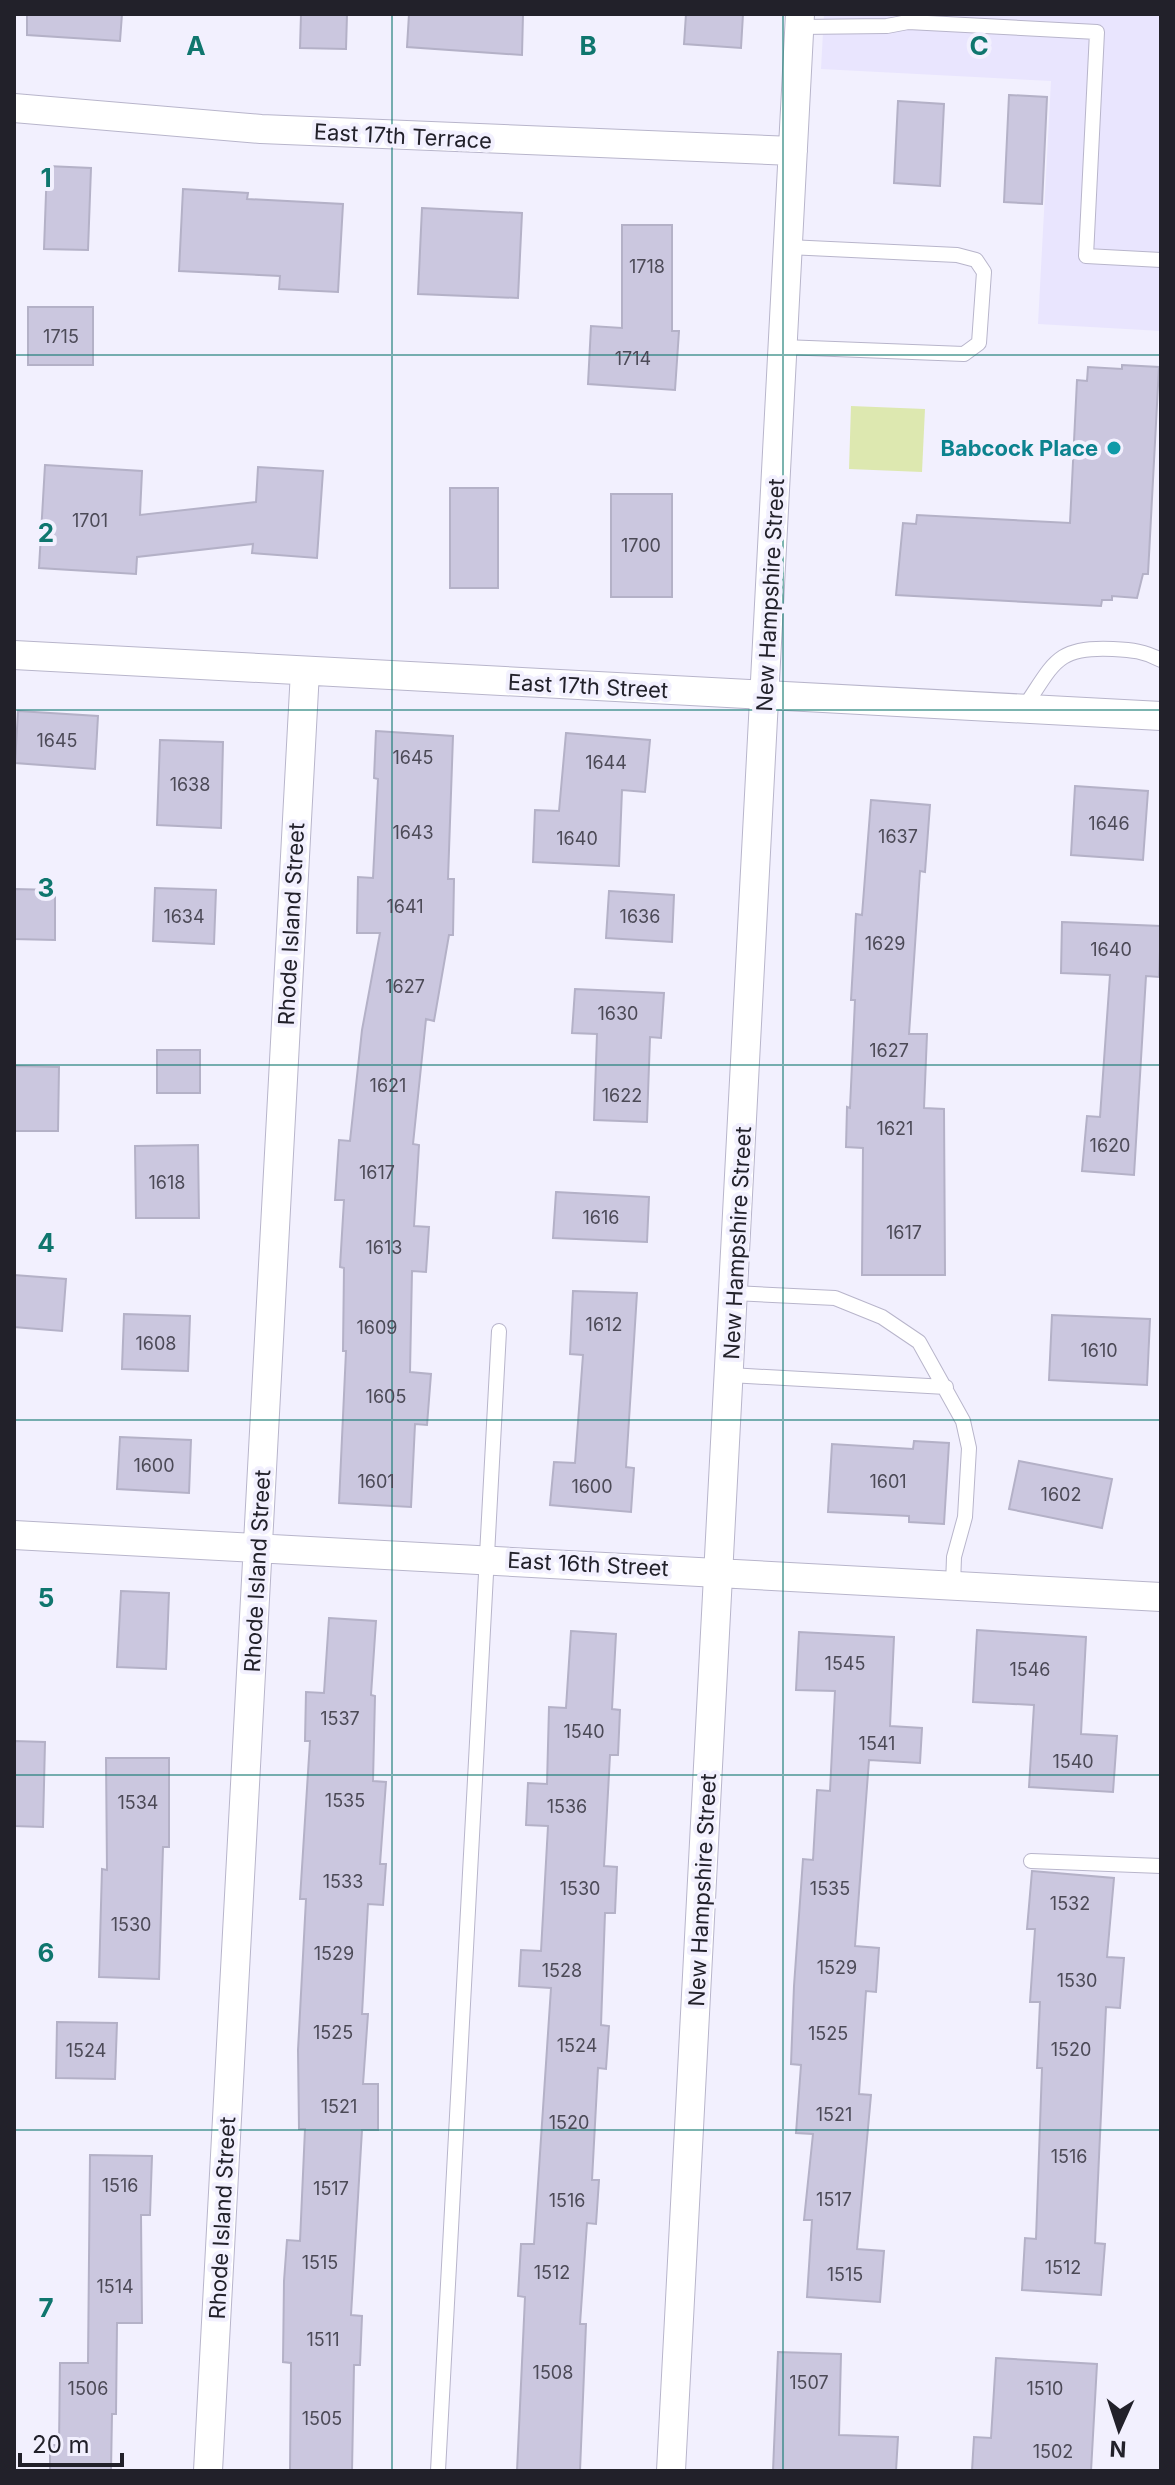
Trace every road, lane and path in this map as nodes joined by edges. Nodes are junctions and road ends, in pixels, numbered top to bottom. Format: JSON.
{"nodes":[{"id":1,"x":909,"y":18,"type":"edge"},
{"id":2,"x":800,"y":20,"type":"edge"},
{"id":3,"x":14,"y":108,"type":"edge"},
{"id":4,"x":793,"y":151,"type":"junction"},
{"id":5,"x":788,"y":247,"type":"junction"},
{"id":6,"x":1161,"y":260,"type":"edge"},
{"id":7,"x":783,"y":347,"type":"junction"},
{"id":8,"x":14,"y":655,"type":"edge"},
{"id":9,"x":1161,"y":660,"type":"edge"},
{"id":10,"x":305,"y":671,"type":"junction"},
{"id":11,"x":766,"y":695,"type":"junction"},
{"id":12,"x":1023,"y":709,"type":"junction"},
{"id":13,"x":1161,"y":716,"type":"edge"},
{"id":14,"x":734,"y":1293,"type":"junction"},
{"id":15,"x":499,"y":1331,"type":"dead end"},
{"id":16,"x":730,"y":1375,"type":"junction"},
{"id":17,"x":946,"y":1387,"type":"junction"},
{"id":18,"x":14,"y":1535,"type":"edge"},
{"id":19,"x":258,"y":1547,"type":"junction"},
{"id":20,"x":487,"y":1559,"type":"junction"},
{"id":21,"x":719,"y":1571,"type":"junction"},
{"id":22,"x":953,"y":1585,"type":"junction"},
{"id":23,"x":1161,"y":1597,"type":"edge"},
{"id":24,"x":1031,"y":1861,"type":"dead end"},
{"id":25,"x":1161,"y":1866,"type":"edge"},
{"id":26,"x":208,"y":2471,"type":"edge"},
{"id":27,"x":438,"y":2471,"type":"edge"},
{"id":28,"x":671,"y":2471,"type":"edge"}],
"edges":[{"from":1,"to":2,"type":"lane"},
{"from":1,"to":6,"type":"lane"},
{"from":2,"to":4,"type":"street","name":"New Hampshire Street"},
{"from":3,"to":4,"type":"street","name":"East 17th Terrace"},
{"from":4,"to":5,"type":"street","name":"New Hampshire Street"},
{"from":5,"to":7,"type":"street","name":"New Hampshire Street"},
{"from":5,"to":7,"type":"lane"},
{"from":7,"to":11,"type":"street","name":"New Hampshire Street"},
{"from":8,"to":10,"type":"street","name":"East 17th Street"},
{"from":9,"to":12,"type":"lane"},
{"from":10,"to":11,"type":"street","name":"East 17th Street"},
{"from":10,"to":19,"type":"street","name":"Rhode Island Street"},
{"from":11,"to":12,"type":"street","name":"East 17th Street"},
{"from":11,"to":14,"type":"street","name":"New Hampshire Street"},
{"from":12,"to":13,"type":"street","name":"East 17th Street"},
{"from":14,"to":16,"type":"street","name":"New Hampshire Street"},
{"from":14,"to":17,"type":"lane"},
{"from":15,"to":20,"type":"lane"},
{"from":16,"to":17,"type":"lane"},
{"from":16,"to":21,"type":"street","name":"New Hampshire Street"},
{"from":17,"to":22,"type":"lane"},
{"from":18,"to":19,"type":"street","name":"East 16th Street"},
{"from":19,"to":20,"type":"street","name":"East 16th Street"},
{"from":19,"to":26,"type":"street","name":"Rhode Island Street"},
{"from":20,"to":21,"type":"street","name":"East 16th Street"},
{"from":20,"to":27,"type":"lane"},
{"from":21,"to":22,"type":"street","name":"East 16th Street"},
{"from":21,"to":28,"type":"street","name":"New Hampshire Street"},
{"from":22,"to":23,"type":"street","name":"East 16th Street"},
{"from":24,"to":25,"type":"lane"}]}
